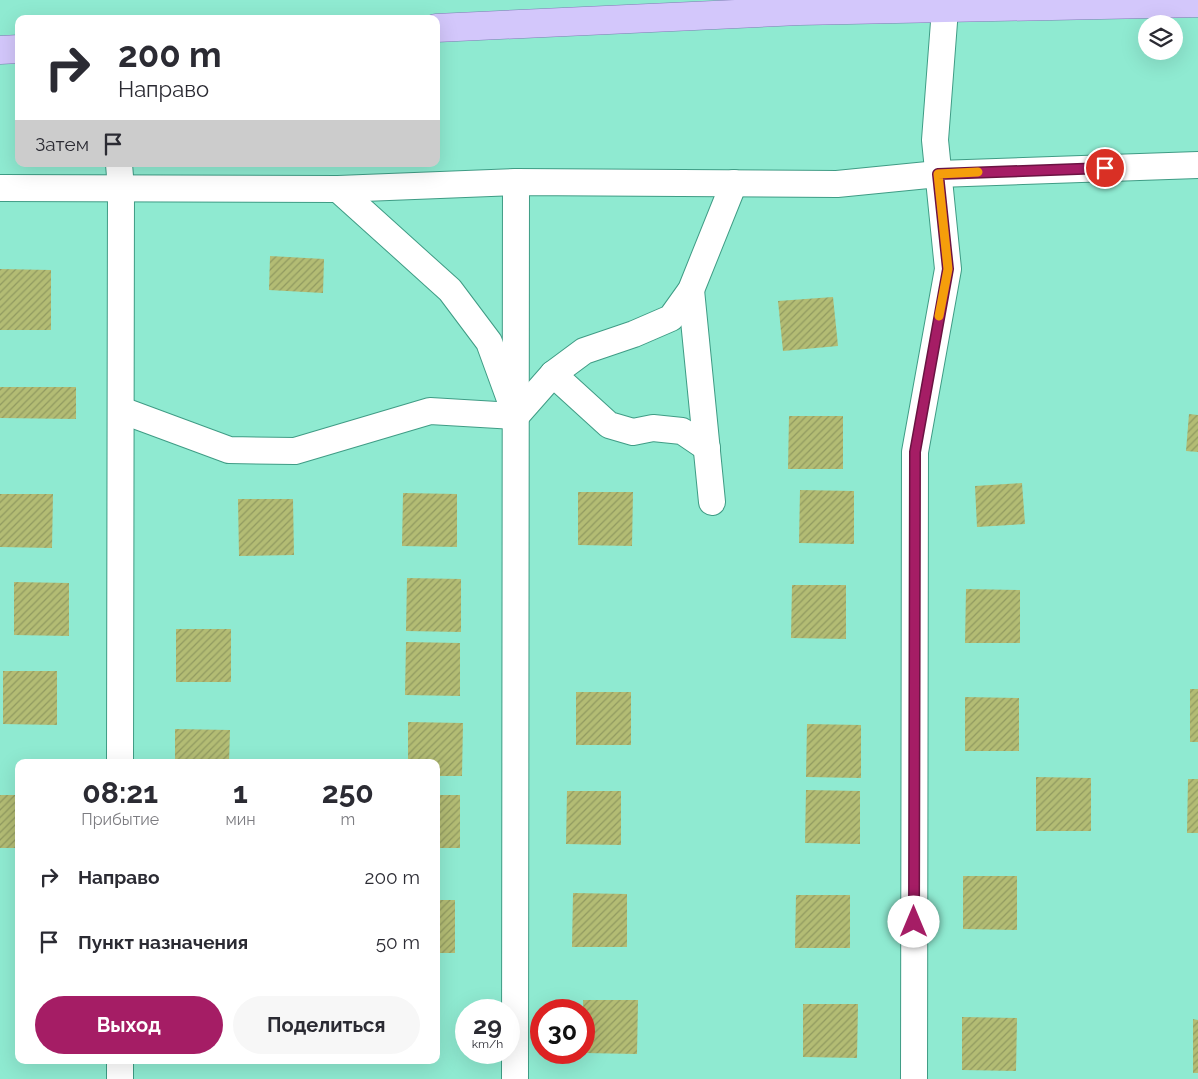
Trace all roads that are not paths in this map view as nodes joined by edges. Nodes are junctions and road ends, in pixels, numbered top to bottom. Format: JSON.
{"nodes":[{"id":1,"x":1198,"y":4,"type":"edge"},
{"id":2,"x":800,"y":6,"type":"edge"},
{"id":3,"x":945,"y":9,"type":"junction"},
{"id":4,"x":440,"y":28,"type":"edge"},
{"id":5,"x":15,"y":49,"type":"edge"},
{"id":6,"x":0,"y":50,"type":"edge"},
{"id":7,"x":1198,"y":165,"type":"edge"},
{"id":8,"x":938,"y":174,"type":"junction"},
{"id":9,"x":120,"y":176,"type":"edge"},
{"id":10,"x":516,"y":182,"type":"junction"},
{"id":11,"x":734,"y":183,"type":"junction"},
{"id":12,"x":0,"y":188,"type":"edge"},
{"id":13,"x":338,"y":189,"type":"junction"},
{"id":14,"x":691,"y":290,"type":"junction"},
{"id":15,"x":553,"y":374,"type":"junction"},
{"id":16,"x":121,"y":410,"type":"junction"},
{"id":17,"x":516,"y":416,"type":"junction"},
{"id":18,"x":707,"y":448,"type":"junction"},
{"id":19,"x":712,"y":502,"type":"dead end"},
{"id":20,"x":120,"y":759,"type":"edge"},
{"id":21,"x":120,"y":1064,"type":"edge"},
{"id":22,"x":120,"y":1079,"type":"edge"},
{"id":23,"x":514,"y":1079,"type":"edge"},
{"id":24,"x":914,"y":1079,"type":"edge"}],
"edges":[{"from":1,"to":3,"type":"main road"},
{"from":2,"to":3,"type":"main road"},
{"from":2,"to":4,"type":"main road"},
{"from":3,"to":8,"type":"street"},
{"from":5,"to":6,"type":"main road"},
{"from":7,"to":8,"type":"street"},
{"from":8,"to":11,"type":"street"},
{"from":8,"to":24,"type":"street"},
{"from":9,"to":12,"type":"street"},
{"from":9,"to":13,"type":"street"},
{"from":9,"to":16,"type":"street"},
{"from":10,"to":11,"type":"street"},
{"from":10,"to":13,"type":"street"},
{"from":10,"to":17,"type":"street"},
{"from":11,"to":14,"type":"street"},
{"from":13,"to":17,"type":"street"},
{"from":14,"to":15,"type":"street"},
{"from":14,"to":18,"type":"street"},
{"from":15,"to":17,"type":"street"},
{"from":15,"to":18,"type":"street"},
{"from":16,"to":17,"type":"street"},
{"from":16,"to":20,"type":"street"},
{"from":17,"to":23,"type":"street"},
{"from":18,"to":19,"type":"street"},
{"from":21,"to":22,"type":"street"}]}
